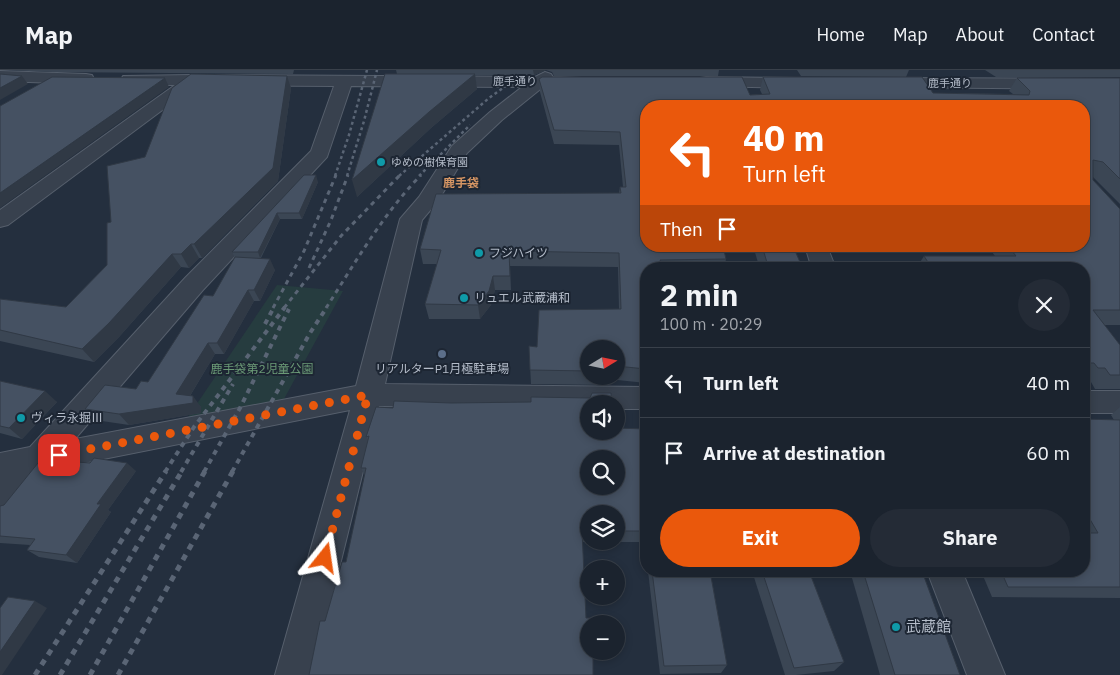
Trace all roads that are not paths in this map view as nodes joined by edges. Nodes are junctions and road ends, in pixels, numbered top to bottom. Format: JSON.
{"nodes":[{"id":1,"x":74,"y":70,"type":"edge"},
{"id":2,"x":432,"y":70,"type":"edge"},
{"id":3,"x":978,"y":70,"type":"edge"},
{"id":4,"x":292,"y":75,"type":"edge"},
{"id":5,"x":0,"y":76,"type":"edge"},
{"id":6,"x":391,"y":76,"type":"edge"},
{"id":7,"x":547,"y":76,"type":"edge"},
{"id":8,"x":743,"y":76,"type":"edge"},
{"id":9,"x":52,"y":79,"type":"junction"},
{"id":10,"x":98,"y":80,"type":"edge"},
{"id":11,"x":117,"y":80,"type":"edge"},
{"id":12,"x":193,"y":80,"type":"junction"},
{"id":13,"x":417,"y":81,"type":"junction"},
{"id":14,"x":344,"y":82,"type":"junction"},
{"id":15,"x":594,"y":82,"type":"edge"},
{"id":16,"x":689,"y":82,"type":"edge"},
{"id":17,"x":814,"y":83,"type":"edge"},
{"id":18,"x":873,"y":83,"type":"edge"},
{"id":19,"x":990,"y":83,"type":"junction"},
{"id":20,"x":1120,"y":84,"type":"edge"},
{"id":21,"x":30,"y":92,"type":"edge"},
{"id":22,"x":752,"y":98,"type":"edge"},
{"id":23,"x":1007,"y":100,"type":"edge"},
{"id":24,"x":0,"y":220,"type":"edge"},
{"id":25,"x":368,"y":395,"type":"junction"},
{"id":26,"x":640,"y":398,"type":"edge"},
{"id":27,"x":1090,"y":402,"type":"edge"},
{"id":28,"x":1120,"y":402,"type":"edge"},
{"id":29,"x":40,"y":458,"type":"junction"},
{"id":30,"x":0,"y":466,"type":"edge"},
{"id":31,"x":0,"y":502,"type":"edge"},
{"id":32,"x":946,"y":577,"type":"edge"},
{"id":33,"x":294,"y":675,"type":"edge"},
{"id":34,"x":986,"y":675,"type":"edge"}],
"edges":[{"from":1,"to":9,"type":"street"},
{"from":2,"to":13,"type":"street"},
{"from":3,"to":19,"type":"street"},
{"from":4,"to":12,"type":"street","name":"鹿手通り"},
{"from":4,"to":14,"type":"street","name":"鹿手通り"},
{"from":5,"to":9,"type":"street"},
{"from":6,"to":13,"type":"street","name":"鹿手通り"},
{"from":6,"to":14,"type":"street","name":"鹿手通り"},
{"from":7,"to":13,"type":"street","name":"鹿手通り"},
{"from":7,"to":15,"type":"street","name":"鹿手通り"},
{"from":7,"to":25,"type":"street"},
{"from":8,"to":16,"type":"street"},
{"from":8,"to":17,"type":"street"},
{"from":8,"to":22,"type":"street"},
{"from":9,"to":10,"type":"street"},
{"from":9,"to":21,"type":"street"},
{"from":11,"to":12,"type":"street","name":"鹿手通り"},
{"from":12,"to":24,"type":"street"},
{"from":14,"to":29,"type":"street"},
{"from":18,"to":19,"type":"street","name":"鹿手通り"},
{"from":19,"to":20,"type":"street","name":"鹿手通り"},
{"from":19,"to":23,"type":"street"},
{"from":25,"to":26,"type":"street"},
{"from":25,"to":29,"type":"street"},
{"from":25,"to":33,"type":"street"},
{"from":27,"to":28,"type":"street"},
{"from":29,"to":30,"type":"street"},
{"from":29,"to":31,"type":"street"},
{"from":32,"to":34,"type":"street"}]}
